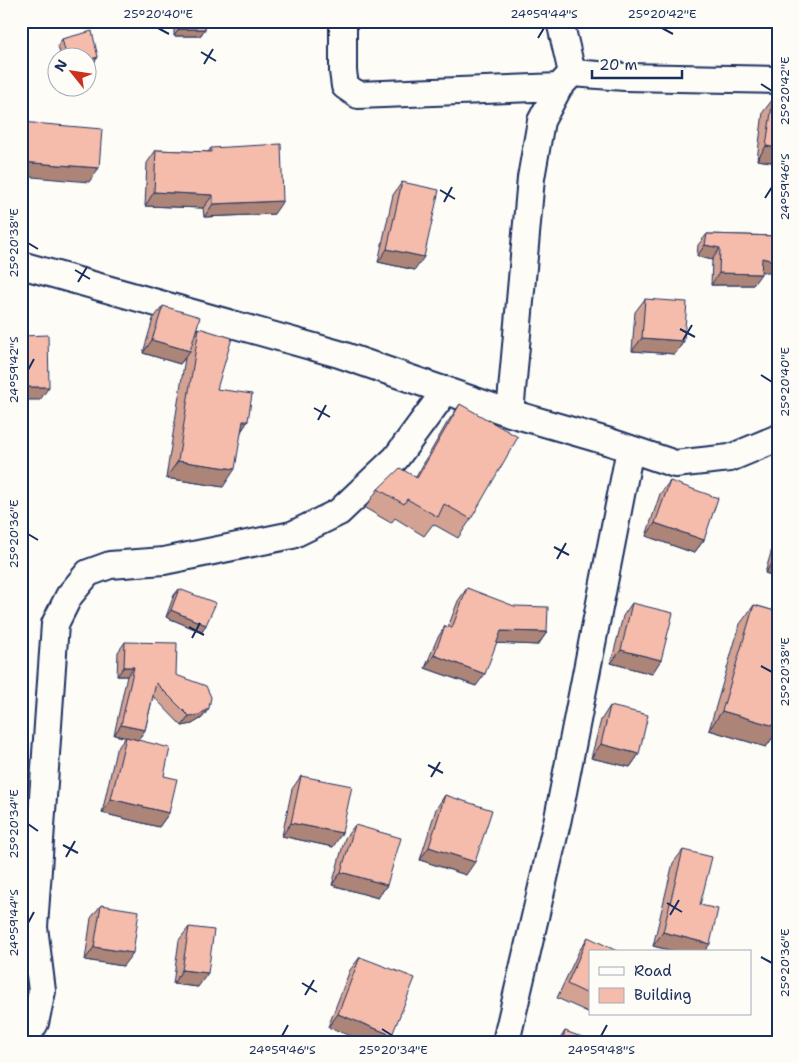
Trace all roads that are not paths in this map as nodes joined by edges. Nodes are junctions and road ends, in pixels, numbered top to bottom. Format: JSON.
{"nodes":[{"id":1,"x":343,"y":21,"type":"edge"},
{"id":2,"x":560,"y":21,"type":"edge"},
{"id":3,"x":565,"y":80,"type":"junction"},
{"id":4,"x":778,"y":80,"type":"edge"},
{"id":5,"x":21,"y":265,"type":"edge"},
{"id":6,"x":446,"y":390,"type":"junction"},
{"id":7,"x":510,"y":413,"type":"junction"},
{"id":8,"x":778,"y":438,"type":"edge"},
{"id":9,"x":630,"y":448,"type":"junction"},
{"id":10,"x":24,"y":1042,"type":"edge"},
{"id":11,"x":506,"y":1042,"type":"edge"}],
"edges":[{"from":1,"to":3,"type":"street"},
{"from":2,"to":3,"type":"street"},
{"from":3,"to":4,"type":"street"},
{"from":3,"to":7,"type":"street"},
{"from":5,"to":6,"type":"street"},
{"from":6,"to":7,"type":"street"},
{"from":6,"to":10,"type":"street"},
{"from":7,"to":9,"type":"street"},
{"from":8,"to":9,"type":"street"},
{"from":9,"to":11,"type":"street"}]}
